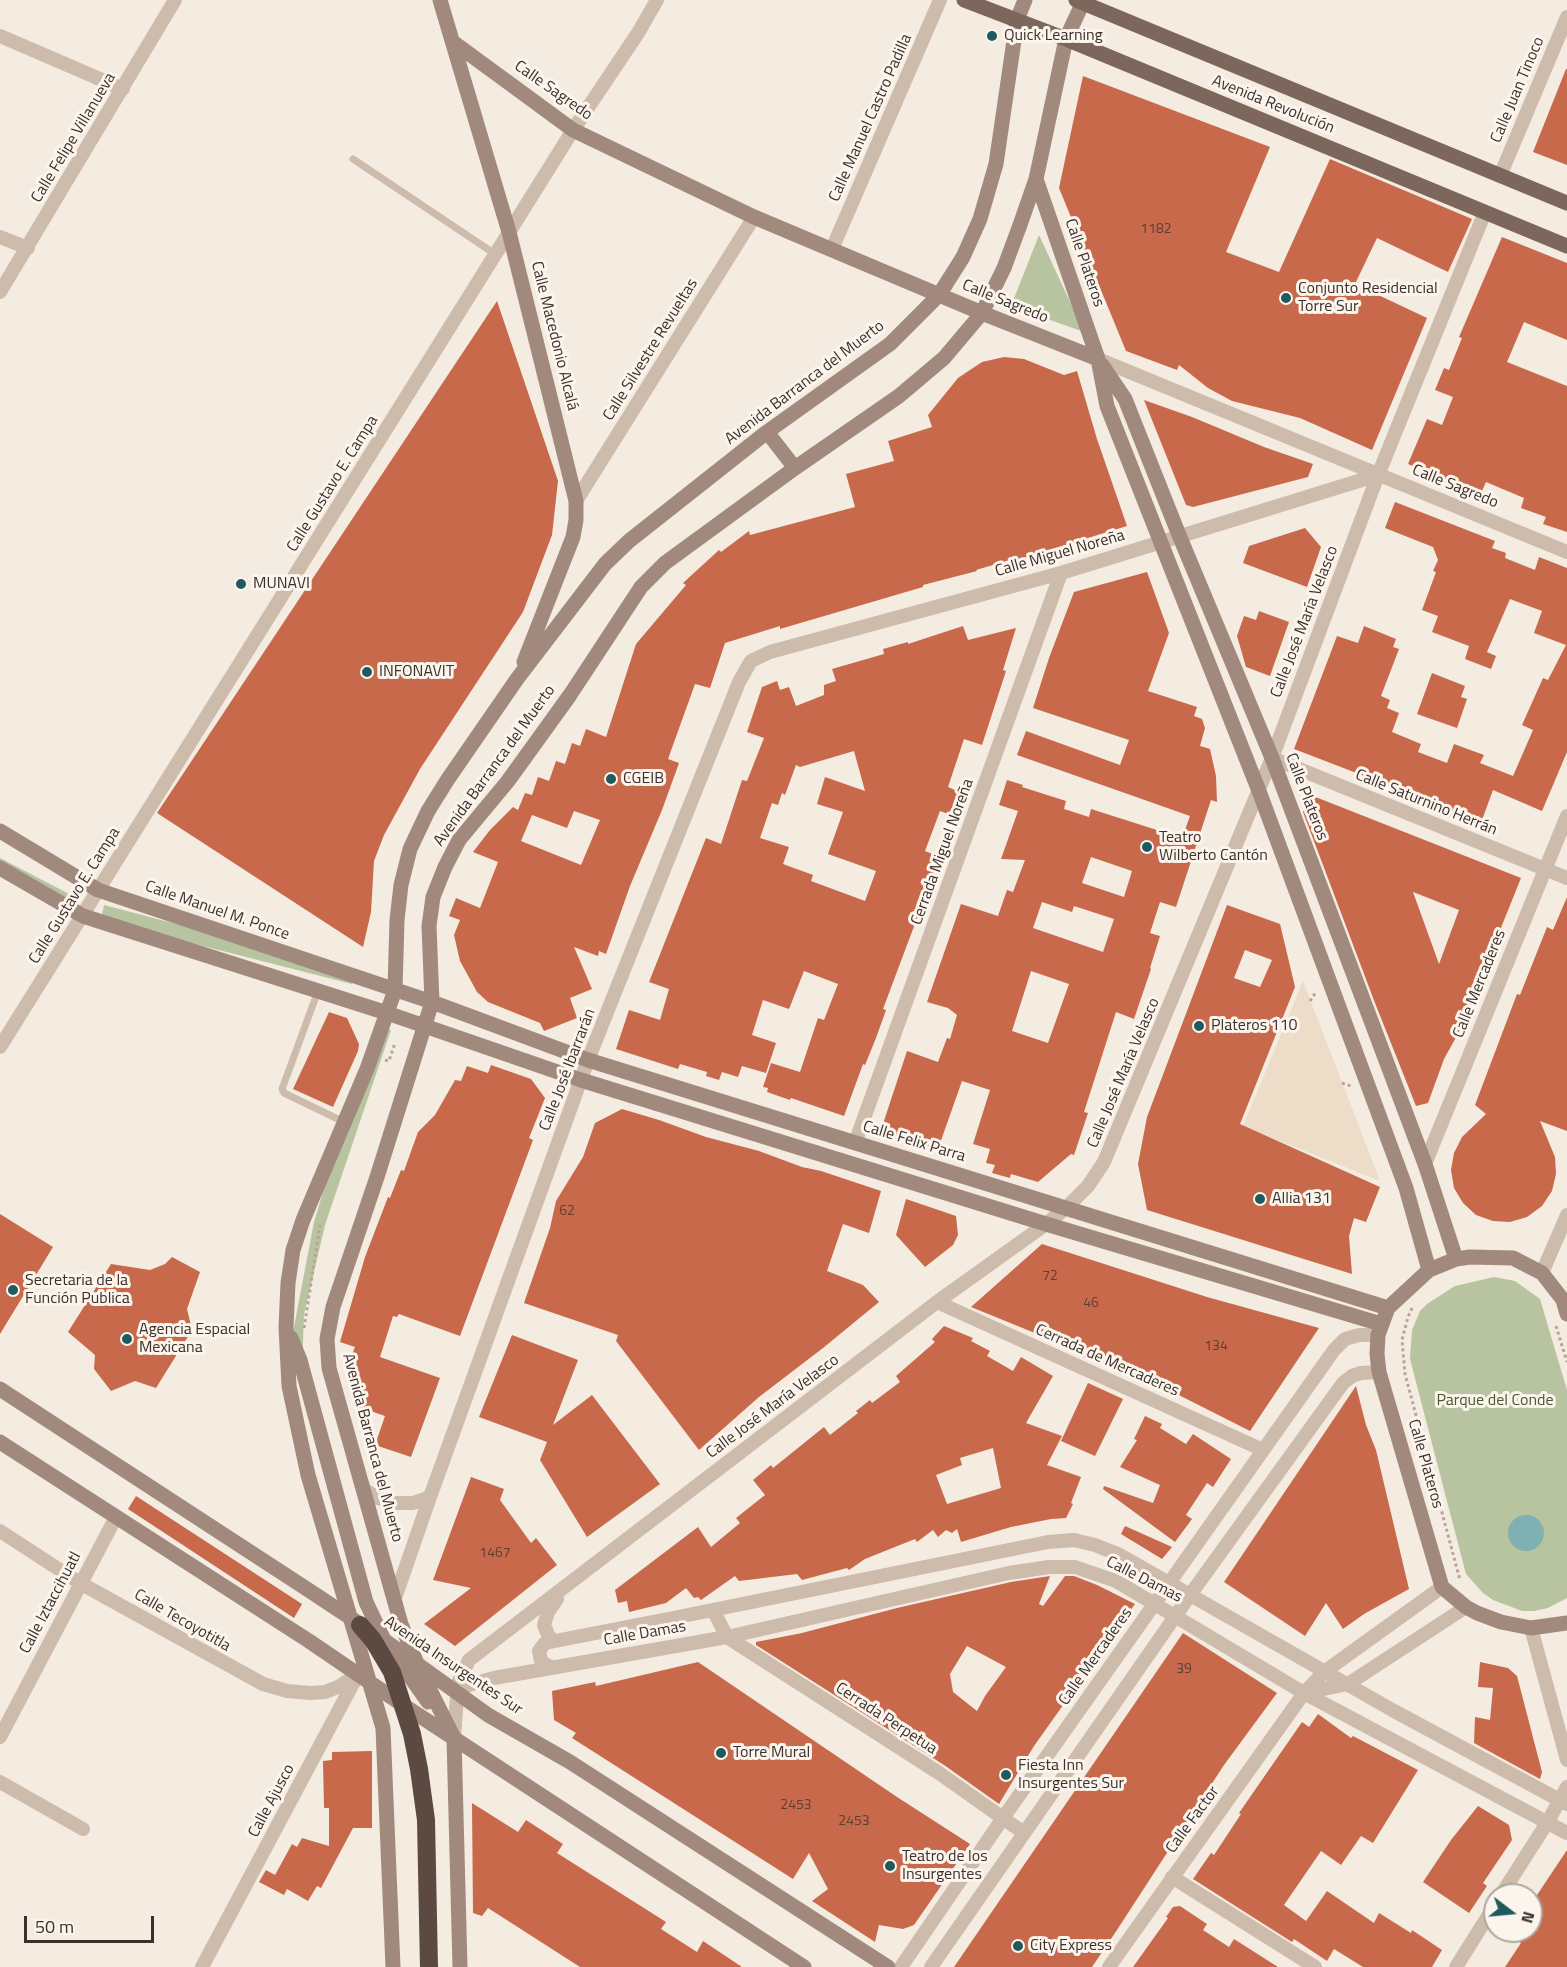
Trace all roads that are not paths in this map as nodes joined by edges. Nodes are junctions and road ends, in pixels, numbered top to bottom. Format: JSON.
{"nodes":[{"id":1,"x":175,"y":0,"type":"edge"},
{"id":2,"x":657,"y":0,"type":"edge"},
{"id":3,"x":940,"y":0,"type":"edge"},
{"id":4,"x":964,"y":0,"type":"edge"},
{"id":5,"x":1025,"y":0,"type":"edge"},
{"id":6,"x":1081,"y":1,"type":"edge"},
{"id":7,"x":436,"y":2,"type":"edge"},
{"id":8,"x":1567,"y":16,"type":"edge"},
{"id":9,"x":1017,"y":20,"type":"junction"},
{"id":10,"x":0,"y":36,"type":"edge"},
{"id":11,"x":1066,"y":39,"type":"junction"},
{"id":12,"x":453,"y":42,"type":"junction"},
{"id":13,"x":123,"y":89,"type":"junction"},
{"id":14,"x":573,"y":130,"type":"junction"},
{"id":15,"x":354,"y":159,"type":"dead end"},
{"id":16,"x":1500,"y":176,"type":"junction"},
{"id":17,"x":1036,"y":179,"type":"junction"},
{"id":18,"x":1567,"y":203,"type":"edge"},
{"id":19,"x":1485,"y":212,"type":"junction"},
{"id":20,"x":754,"y":217,"type":"junction"},
{"id":21,"x":509,"y":232,"type":"junction"},
{"id":22,"x":0,"y":237,"type":"edge"},
{"id":23,"x":1567,"y":246,"type":"edge"},
{"id":24,"x":28,"y":248,"type":"junction"},
{"id":25,"x":832,"y":249,"type":"junction"},
{"id":26,"x":495,"y":254,"type":"junction"},
{"id":27,"x":0,"y":292,"type":"edge"},
{"id":28,"x":939,"y":295,"type":"junction"},
{"id":29,"x":982,"y":313,"type":"junction"},
{"id":30,"x":1098,"y":358,"type":"junction"},
{"id":31,"x":767,"y":432,"type":"junction"},
{"id":32,"x":795,"y":468,"type":"junction"},
{"id":33,"x":1378,"y":475,"type":"junction"},
{"id":34,"x":576,"y":501,"type":"junction"},
{"id":35,"x":1179,"y":535,"type":"junction"},
{"id":36,"x":1159,"y":542,"type":"junction"},
{"id":37,"x":1567,"y":552,"type":"edge"},
{"id":38,"x":1061,"y":573,"type":"junction"},
{"id":39,"x":751,"y":661,"type":"joint"},
{"id":40,"x":517,"y":679,"type":"junction"},
{"id":41,"x":1272,"y":758,"type":"junction"},
{"id":42,"x":1259,"y":791,"type":"junction"},
{"id":43,"x":1567,"y":816,"type":"edge"},
{"id":44,"x":0,"y":831,"type":"edge"},
{"id":45,"x":0,"y":868,"type":"edge"},
{"id":46,"x":1545,"y":869,"type":"junction"},
{"id":47,"x":1567,"y":878,"type":"edge"},
{"id":48,"x":98,"y":890,"type":"junction"},
{"id":49,"x":83,"y":916,"type":"junction"},
{"id":50,"x":395,"y":990,"type":"junction"},
{"id":51,"x":318,"y":991,"type":"junction"},
{"id":52,"x":432,"y":1002,"type":"junction"},
{"id":53,"x":387,"y":1013,"type":"junction"},
{"id":54,"x":426,"y":1027,"type":"junction"},
{"id":55,"x":448,"y":1035,"type":"junction"},
{"id":56,"x":0,"y":1047,"type":"edge"},
{"id":57,"x":588,"y":1060,"type":"junction"},
{"id":58,"x":410,"y":1072,"type":"junction"},
{"id":59,"x":581,"y":1080,"type":"junction"},
{"id":60,"x":344,"y":1122,"type":"junction"},
{"id":61,"x":855,"y":1143,"type":"junction"},
{"id":62,"x":1425,"y":1164,"type":"junction"},
{"id":63,"x":1066,"y":1208,"type":"junction"},
{"id":64,"x":1567,"y":1215,"type":"edge"},
{"id":65,"x":1046,"y":1224,"type":"junction"},
{"id":66,"x":1456,"y":1259,"type":"junction"},
{"id":67,"x":1429,"y":1270,"type":"junction"},
{"id":68,"x":1542,"y":1273,"type":"junction"},
{"id":69,"x":937,"y":1302,"type":"junction"},
{"id":70,"x":1388,"y":1308,"type":"junction"},
{"id":71,"x":1560,"y":1315,"type":"edge"},
{"id":72,"x":286,"y":1327,"type":"junction"},
{"id":73,"x":1379,"y":1329,"type":"junction"},
{"id":74,"x":1379,"y":1372,"type":"junction"},
{"id":75,"x":0,"y":1389,"type":"edge"},
{"id":76,"x":0,"y":1442,"type":"edge"},
{"id":77,"x":1263,"y":1450,"type":"junction"},
{"id":78,"x":363,"y":1489,"type":"junction"},
{"id":79,"x":430,"y":1497,"type":"junction"},
{"id":80,"x":116,"y":1517,"type":"junction"},
{"id":81,"x":0,"y":1531,"type":"edge"},
{"id":82,"x":1169,"y":1582,"type":"junction"},
{"id":83,"x":80,"y":1583,"type":"junction"},
{"id":84,"x":1442,"y":1587,"type":"junction"},
{"id":85,"x":564,"y":1588,"type":"junction"},
{"id":86,"x":1190,"y":1594,"type":"junction"},
{"id":87,"x":394,"y":1601,"type":"junction"},
{"id":88,"x":1155,"y":1602,"type":"junction"},
{"id":89,"x":1466,"y":1607,"type":"junction"},
{"id":90,"x":713,"y":1610,"type":"junction"},
{"id":91,"x":1176,"y":1615,"type":"junction"},
{"id":92,"x":355,"y":1621,"type":"junction"},
{"id":93,"x":1566,"y":1628,"type":"edge"},
{"id":94,"x":1531,"y":1629,"type":"junction"},
{"id":95,"x":728,"y":1637,"type":"junction"},
{"id":96,"x":384,"y":1640,"type":"junction"},
{"id":97,"x":555,"y":1641,"type":"junction"},
{"id":98,"x":418,"y":1666,"type":"junction"},
{"id":99,"x":553,"y":1667,"type":"junction"},
{"id":100,"x":1323,"y":1671,"type":"junction"},
{"id":101,"x":364,"y":1678,"type":"junction"},
{"id":102,"x":1348,"y":1684,"type":"junction"},
{"id":103,"x":457,"y":1692,"type":"junction"},
{"id":104,"x":1304,"y":1693,"type":"junction"},
{"id":105,"x":403,"y":1705,"type":"junction"},
{"id":106,"x":0,"y":1737,"type":"edge"},
{"id":107,"x":454,"y":1738,"type":"junction"},
{"id":108,"x":1567,"y":1760,"type":"edge"},
{"id":109,"x":0,"y":1782,"type":"edge"},
{"id":110,"x":1567,"y":1787,"type":"edge"},
{"id":111,"x":1563,"y":1802,"type":"edge"},
{"id":112,"x":1003,"y":1818,"type":"junction"},
{"id":113,"x":1547,"y":1823,"type":"junction"},
{"id":114,"x":83,"y":1829,"type":"dead end"},
{"id":115,"x":1024,"y":1833,"type":"junction"},
{"id":116,"x":1567,"y":1833,"type":"edge"},
{"id":117,"x":1172,"y":1877,"type":"junction"},
{"id":118,"x":1509,"y":1883,"type":"edge"},
{"id":119,"x":1483,"y":1924,"type":"edge"},
{"id":120,"x":202,"y":1967,"type":"edge"},
{"id":121,"x":393,"y":1967,"type":"edge"},
{"id":122,"x":429,"y":1967,"type":"edge"},
{"id":123,"x":460,"y":1967,"type":"edge"},
{"id":124,"x":804,"y":1967,"type":"edge"},
{"id":125,"x":888,"y":1967,"type":"edge"},
{"id":126,"x":901,"y":1967,"type":"edge"},
{"id":127,"x":931,"y":1967,"type":"edge"},
{"id":128,"x":1109,"y":1967,"type":"edge"},
{"id":129,"x":1315,"y":1967,"type":"edge"},
{"id":130,"x":1456,"y":1967,"type":"edge"}],
"edges":[{"from":1,"to":13,"type":"street","name":"Calle Felipe Villanueva"},
{"from":2,"to":14,"type":"street","name":"Calle Gustavo E. Campa"},
{"from":3,"to":25,"type":"street","name":"Calle Manuel Castro Padilla"},
{"from":4,"to":9,"type":"main road","name":"Avenida Revolución"},
{"from":5,"to":9,"type":"street","name":"Avenida Barranca del Muerto"},
{"from":6,"to":11,"type":"street","name":"Avenida Barranca del Muerto"},
{"from":6,"to":16,"type":"main road","name":"Avenida Revolución"},
{"from":7,"to":12,"type":"street","name":"Calle Macedonio Alcalá"},
{"from":8,"to":16,"type":"street","name":"Calle Juan Tinoco"},
{"from":9,"to":11,"type":"main road","name":"Avenida Revolución"},
{"from":9,"to":28,"type":"street","name":"Avenida Barranca del Muerto"},
{"from":10,"to":13,"type":"street"},
{"from":11,"to":17,"type":"street","name":"Avenida Barranca del Muerto"},
{"from":11,"to":19,"type":"main road","name":"Avenida Revolución"},
{"from":12,"to":14,"type":"street","name":"Calle Sagredo"},
{"from":12,"to":21,"type":"street","name":"Calle Macedonio Alcalá"},
{"from":13,"to":24,"type":"street","name":"Calle Felipe Villanueva"},
{"from":14,"to":20,"type":"street","name":"Calle Sagredo"},
{"from":14,"to":21,"type":"street","name":"Calle Gustavo E. Campa"},
{"from":15,"to":26,"type":"lane"},
{"from":16,"to":18,"type":"main road","name":"Avenida Revolución"},
{"from":17,"to":29,"type":"street","name":"Avenida Barranca del Muerto"},
{"from":17,"to":30,"type":"street","name":"Calle Plateros"},
{"from":19,"to":23,"type":"main road","name":"Avenida Revolución"},
{"from":19,"to":33,"type":"street","name":"Calle José María Velasco"},
{"from":20,"to":25,"type":"street","name":"Calle Sagredo"},
{"from":20,"to":34,"type":"street","name":"Calle Silvestre Revueltas"},
{"from":21,"to":26,"type":"street","name":"Calle Gustavo E. Campa"},
{"from":21,"to":34,"type":"street","name":"Calle Macedonio Alcalá"},
{"from":22,"to":24,"type":"street"},
{"from":24,"to":27,"type":"street","name":"Calle Felipe Villanueva"},
{"from":25,"to":28,"type":"street","name":"Calle Sagredo"},
{"from":26,"to":48,"type":"street","name":"Calle Gustavo E. Campa"},
{"from":28,"to":29,"type":"street","name":"Calle Sagredo"},
{"from":28,"to":31,"type":"street","name":"Avenida Barranca del Muerto"},
{"from":29,"to":30,"type":"street","name":"Calle Sagredo"},
{"from":29,"to":32,"type":"street","name":"Avenida Barranca del Muerto"},
{"from":30,"to":33,"type":"street","name":"Calle Sagredo"},
{"from":30,"to":35,"type":"street","name":"Calle Plateros"},
{"from":30,"to":36,"type":"street","name":"Calle Plateros"},
{"from":31,"to":32,"type":"street"},
{"from":31,"to":40,"type":"street","name":"Avenida Barranca del Muerto"},
{"from":32,"to":52,"type":"street","name":"Avenida Barranca del Muerto"},
{"from":33,"to":35,"type":"street","name":"Calle Miguel Noreña"},
{"from":33,"to":37,"type":"street","name":"Calle Sagredo"},
{"from":33,"to":41,"type":"street","name":"Calle José María Velasco"},
{"from":34,"to":40,"type":"street","name":"Calle Macedonio Alcalá"},
{"from":35,"to":36,"type":"street","name":"Calle Miguel Noreña"},
{"from":35,"to":41,"type":"street","name":"Calle Plateros"},
{"from":36,"to":38,"type":"street","name":"Calle Miguel Noreña"},
{"from":36,"to":42,"type":"street","name":"Calle Plateros"},
{"from":38,"to":39,"type":"street","name":"Calle Miguel Noreña"},
{"from":38,"to":61,"type":"street","name":"Cerrada Miguel Noreña"},
{"from":39,"to":57,"type":"street","name":"Calle José Ibarrarán"},
{"from":40,"to":50,"type":"street","name":"Avenida Barranca del Muerto"},
{"from":41,"to":42,"type":"street","name":"Calle José María Velasco"},
{"from":41,"to":46,"type":"street","name":"Calle Saturnino Herrán"},
{"from":41,"to":62,"type":"street","name":"Calle Plateros"},
{"from":42,"to":63,"type":"street","name":"Calle José María Velasco"},
{"from":42,"to":67,"type":"street","name":"Calle Plateros"},
{"from":43,"to":46,"type":"street","name":"Calle Mercaderes"},
{"from":44,"to":48,"type":"street","name":"Calle Manuel M. Ponce"},
{"from":45,"to":49,"type":"street"},
{"from":46,"to":47,"type":"street","name":"Calle Saturnino Herrán"},
{"from":46,"to":62,"type":"street","name":"Calle Mercaderes"},
{"from":48,"to":49,"type":"street","name":"Calle Gustavo E. Campa"},
{"from":48,"to":50,"type":"street","name":"Calle Manuel M. Ponce"},
{"from":49,"to":51,"type":"street"},
{"from":49,"to":56,"type":"street","name":"Calle Gustavo E. Campa"},
{"from":50,"to":52,"type":"street","name":"Calle Manuel M. Ponce"},
{"from":50,"to":53,"type":"street","name":"Avenida Barranca del Muerto"},
{"from":51,"to":53,"type":"street"},
{"from":51,"to":60,"type":"lane"},
{"from":52,"to":54,"type":"street","name":"Avenida Barranca del Muerto"},
{"from":52,"to":57,"type":"street","name":"Calle Felix Parra"},
{"from":53,"to":54,"type":"street"},
{"from":53,"to":60,"type":"street","name":"Avenida Barranca del Muerto"},
{"from":54,"to":55,"type":"street"},
{"from":54,"to":58,"type":"street","name":"Avenida Barranca del Muerto"},
{"from":55,"to":58,"type":"street"},
{"from":55,"to":59,"type":"street"},
{"from":57,"to":59,"type":"street","name":"Calle José Ibarrarán"},
{"from":57,"to":61,"type":"street","name":"Calle Felix Parra"},
{"from":58,"to":78,"type":"street","name":"Avenida Barranca del Muerto"},
{"from":59,"to":65,"type":"street"},
{"from":59,"to":79,"type":"street","name":"Calle José Ibarrarán"},
{"from":60,"to":72,"type":"street","name":"Avenida Barranca del Muerto"},
{"from":61,"to":63,"type":"street","name":"Calle Felix Parra"},
{"from":62,"to":66,"type":"street","name":"Calle Plateros"},
{"from":63,"to":65,"type":"street","name":"Calle José María Velasco"},
{"from":63,"to":70,"type":"street","name":"Calle Felix Parra"},
{"from":64,"to":68,"type":"street"},
{"from":65,"to":69,"type":"street","name":"Calle José María Velasco"},
{"from":65,"to":73,"type":"street"},
{"from":66,"to":67,"type":"street","name":"Calle Plateros"},
{"from":66,"to":68,"type":"street","name":"Calle Plateros"},
{"from":67,"to":70,"type":"street","name":"Calle Plateros"},
{"from":68,"to":71,"type":"street","name":"Calle Plateros"},
{"from":69,"to":77,"type":"street","name":"Cerrada de Mercaderes"},
{"from":69,"to":85,"type":"street","name":"Calle José María Velasco"},
{"from":70,"to":73,"type":"street","name":"Calle Plateros"},
{"from":72,"to":92,"type":"street","name":"Avenida Barranca del Muerto"},
{"from":72,"to":96,"type":"street"},
{"from":73,"to":74,"type":"street","name":"Calle Plateros"},
{"from":73,"to":77,"type":"street","name":"Calle Mercaderes"},
{"from":74,"to":84,"type":"street","name":"Calle Plateros"},
{"from":74,"to":86,"type":"street"},
{"from":75,"to":92,"type":"street","name":"Avenida Insurgentes Sur"},
{"from":76,"to":80,"type":"street"},
{"from":77,"to":82,"type":"street","name":"Calle Mercaderes"},
{"from":78,"to":79,"type":"street"},
{"from":78,"to":87,"type":"street","name":"Avenida Barranca del Muerto"},
{"from":79,"to":87,"type":"street","name":"Calle José Ibarrarán"},
{"from":80,"to":83,"type":"street","name":"Calle Iztaccihuatl"},
{"from":80,"to":101,"type":"street"},
{"from":81,"to":83,"type":"street","name":"Calle Tecoyotitla"},
{"from":82,"to":86,"type":"street","name":"Calle Damas"},
{"from":82,"to":88,"type":"street","name":"Calle Mercaderes"},
{"from":82,"to":90,"type":"street","name":"Calle Damas"},
{"from":83,"to":101,"type":"street","name":"Calle Tecoyotitla"},
{"from":83,"to":106,"type":"street","name":"Calle Iztaccihuatl"},
{"from":84,"to":89,"type":"street"},
{"from":84,"to":100,"type":"street","name":"Calle Factor"},
{"from":85,"to":97,"type":"street"},
{"from":85,"to":103,"type":"street","name":"Calle José María Velasco"},
{"from":86,"to":91,"type":"street"},
{"from":86,"to":100,"type":"street","name":"Calle Damas"},
{"from":87,"to":98,"type":"street","name":"Avenida Barranca del Muerto"},
{"from":88,"to":91,"type":"street","name":"Calle Damas"},
{"from":88,"to":95,"type":"street","name":"Calle Damas"},
{"from":88,"to":112,"type":"street","name":"Calle Mercaderes"},
{"from":89,"to":94,"type":"street"},
{"from":89,"to":102,"type":"street"},
{"from":90,"to":95,"type":"street"},
{"from":90,"to":97,"type":"street","name":"Calle Damas"},
{"from":91,"to":104,"type":"street","name":"Calle Damas"},
{"from":91,"to":115,"type":"street"},
{"from":92,"to":96,"type":"street","name":"Avenida Insurgentes Sur"},
{"from":92,"to":101,"type":"street","name":"Avenida Barranca del Muerto"},
{"from":92,"to":105,"type":"highway"},
{"from":93,"to":94,"type":"street"},
{"from":94,"to":108,"type":"street"},
{"from":95,"to":99,"type":"street","name":"Calle Damas"},
{"from":95,"to":112,"type":"street","name":"Cerrada Perpetua"},
{"from":96,"to":98,"type":"street","name":"Avenida Insurgentes Sur"},
{"from":96,"to":107,"type":"street"},
{"from":97,"to":99,"type":"street"},
{"from":98,"to":103,"type":"street","name":"Avenida Insurgentes Sur"},
{"from":98,"to":107,"type":"street","name":"Avenida Barranca del Muerto"},
{"from":99,"to":103,"type":"street","name":"Calle Damas"},
{"from":100,"to":102,"type":"street","name":"Calle Damas"},
{"from":100,"to":104,"type":"street","name":"Calle Factor"},
{"from":101,"to":105,"type":"street"},
{"from":101,"to":120,"type":"street","name":"Calle Ajusco"},
{"from":101,"to":121,"type":"street","name":"Avenida Barranca del Muerto"},
{"from":102,"to":104,"type":"street"},
{"from":102,"to":111,"type":"street","name":"Calle Damas"},
{"from":103,"to":107,"type":"street"},
{"from":103,"to":125,"type":"street","name":"Avenida Insurgentes Sur"},
{"from":104,"to":113,"type":"street","name":"Calle Damas"},
{"from":104,"to":117,"type":"street","name":"Calle Factor"},
{"from":105,"to":107,"type":"street"},
{"from":105,"to":122,"type":"highway"},
{"from":107,"to":123,"type":"street","name":"Avenida Barranca del Muerto"},
{"from":107,"to":124,"type":"street"},
{"from":109,"to":114,"type":"street"},
{"from":110,"to":111,"type":"street"},
{"from":111,"to":113,"type":"street"},
{"from":112,"to":115,"type":"street","name":"Cerrada Perpetua"},
{"from":112,"to":126,"type":"street","name":"Calle Mercaderes"},
{"from":113,"to":116,"type":"street","name":"Calle Damas"},
{"from":113,"to":118,"type":"street"},
{"from":115,"to":127,"type":"street"},
{"from":117,"to":128,"type":"street","name":"Calle Factor"},
{"from":117,"to":129,"type":"street"},
{"from":119,"to":130,"type":"street"}]}
